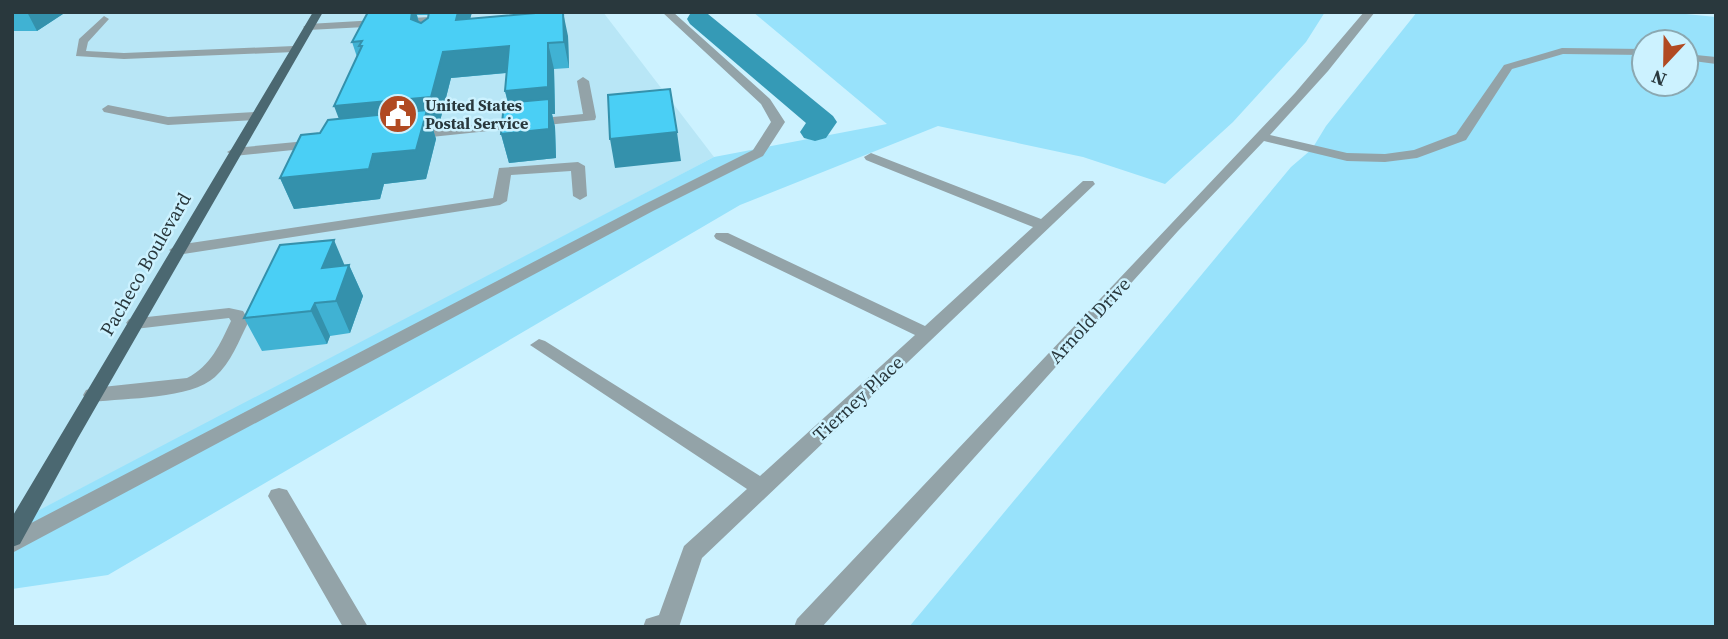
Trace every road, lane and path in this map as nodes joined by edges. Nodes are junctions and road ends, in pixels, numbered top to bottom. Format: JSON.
{"nodes":[{"id":1,"x":667,"y":12,"type":"edge"},
{"id":2,"x":1370,"y":12,"type":"edge"},
{"id":3,"x":315,"y":16,"type":"edge"},
{"id":4,"x":104,"y":19,"type":"dead end"},
{"id":5,"x":427,"y":43,"type":"edge"},
{"id":6,"x":294,"y":48,"type":"junction"},
{"id":7,"x":1630,"y":52,"type":"edge"},
{"id":8,"x":583,"y":81,"type":"dead end"},
{"id":9,"x":108,"y":109,"type":"dead end"},
{"id":10,"x":255,"y":116,"type":"junction"},
{"id":11,"x":398,"y":136,"type":"edge"},
{"id":12,"x":1262,"y":137,"type":"junction"},
{"id":13,"x":330,"y":143,"type":"edge"},
{"id":14,"x":234,"y":152,"type":"junction"},
{"id":15,"x":871,"y":157,"type":"dead end"},
{"id":16,"x":1087,"y":184,"type":"dead end"},
{"id":17,"x":580,"y":196,"type":"dead end"},
{"id":18,"x":1043,"y":225,"type":"junction"},
{"id":19,"x":722,"y":236,"type":"dead end"},
{"id":20,"x":177,"y":250,"type":"junction"},
{"id":21,"x":135,"y":323,"type":"junction"},
{"id":22,"x":927,"y":334,"type":"junction"},
{"id":23,"x":539,"y":345,"type":"dead end"},
{"id":24,"x":93,"y":395,"type":"junction"},
{"id":25,"x":762,"y":488,"type":"junction"},
{"id":26,"x":279,"y":496,"type":"dead end"},
{"id":27,"x":12,"y":538,"type":"edge"},
{"id":28,"x":12,"y":544,"type":"edge"},
{"id":29,"x":667,"y":625,"type":"edge"},
{"id":30,"x":356,"y":627,"type":"edge"},
{"id":31,"x":806,"y":627,"type":"edge"}],
"edges":[{"from":1,"to":28,"type":"street"},
{"from":2,"to":12,"type":"street","name":"Arnold Drive"},
{"from":3,"to":5,"type":"street"},
{"from":3,"to":6,"type":"main road","name":"Pacheco Boulevard"},
{"from":4,"to":6,"type":"street"},
{"from":6,"to":10,"type":"main road","name":"Pacheco Boulevard"},
{"from":7,"to":12,"type":"street"},
{"from":8,"to":11,"type":"street"},
{"from":9,"to":10,"type":"street"},
{"from":10,"to":14,"type":"main road","name":"Pacheco Boulevard"},
{"from":12,"to":31,"type":"street","name":"Arnold Drive"},
{"from":13,"to":14,"type":"street"},
{"from":14,"to":20,"type":"main road","name":"Pacheco Boulevard"},
{"from":15,"to":18,"type":"street"},
{"from":16,"to":18,"type":"street","name":"Tierney Place"},
{"from":17,"to":20,"type":"street"},
{"from":18,"to":22,"type":"street","name":"Tierney Place"},
{"from":19,"to":22,"type":"street"},
{"from":20,"to":21,"type":"main road","name":"Pacheco Boulevard"},
{"from":21,"to":24,"type":"main road","name":"Pacheco Boulevard"},
{"from":21,"to":24,"type":"street"},
{"from":22,"to":25,"type":"street","name":"Tierney Place"},
{"from":23,"to":25,"type":"street"},
{"from":24,"to":27,"type":"main road","name":"Pacheco Boulevard"},
{"from":25,"to":29,"type":"street","name":"Tierney Place"},
{"from":26,"to":30,"type":"street"}]}
